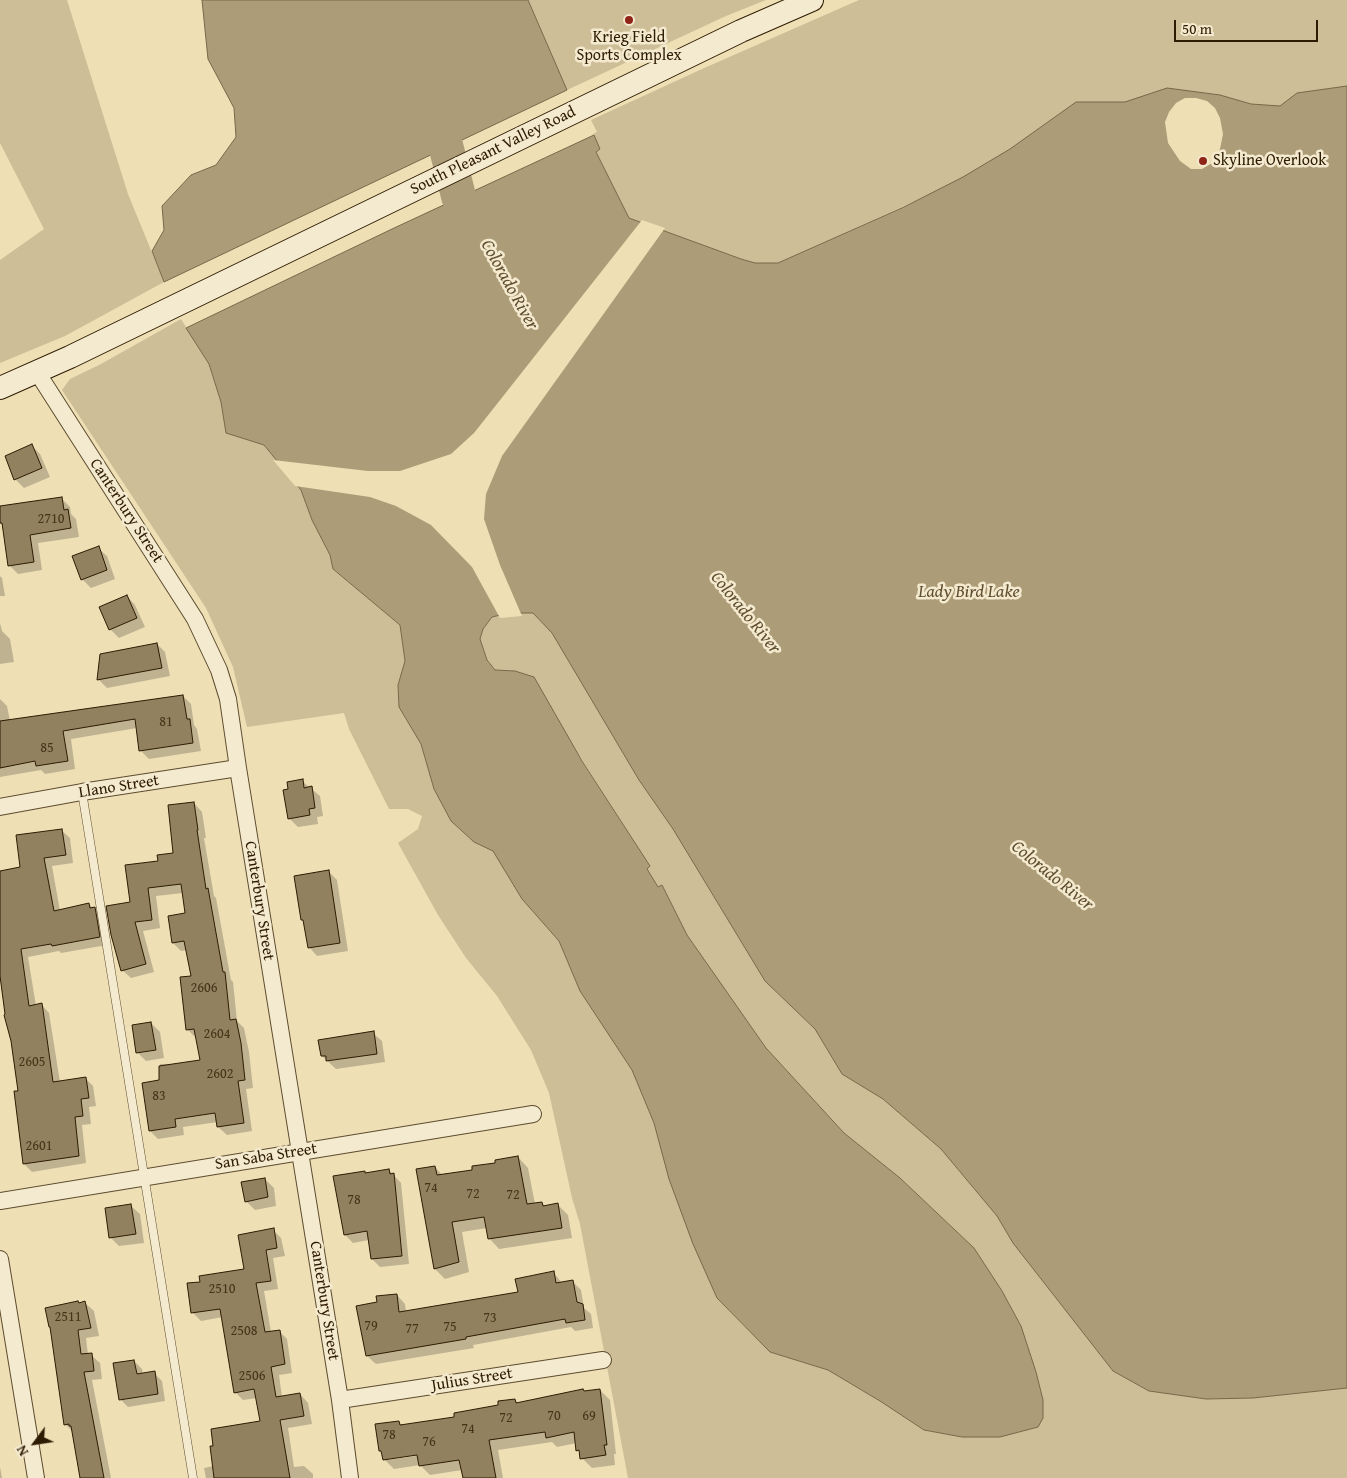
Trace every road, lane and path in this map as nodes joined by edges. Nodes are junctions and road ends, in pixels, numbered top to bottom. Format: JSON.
{"nodes":[{"id":1,"x":812,"y":0,"type":"edge"},
{"id":2,"x":37,"y":372,"type":"junction"},
{"id":3,"x":0,"y":388,"type":"edge"},
{"id":4,"x":238,"y":768,"type":"junction"},
{"id":5,"x":82,"y":792,"type":"junction"},
{"id":6,"x":0,"y":807,"type":"edge"},
{"id":7,"x":533,"y":1114,"type":"dead end"},
{"id":8,"x":300,"y":1152,"type":"junction"},
{"id":9,"x":144,"y":1176,"type":"junction"},
{"id":10,"x":0,"y":1201,"type":"edge"},
{"id":11,"x":0,"y":1259,"type":"edge"},
{"id":12,"x":603,"y":1360,"type":"dead end"},
{"id":13,"x":340,"y":1400,"type":"junction"},
{"id":14,"x":36,"y":1478,"type":"edge"},
{"id":15,"x":193,"y":1478,"type":"edge"},
{"id":16,"x":350,"y":1478,"type":"edge"}],
"edges":[{"from":1,"to":2,"type":"main road","name":"South Pleasant Valley Road"},
{"from":2,"to":3,"type":"main road","name":"South Pleasant Valley Road"},
{"from":2,"to":4,"type":"street","name":"Canterbury Street"},
{"from":4,"to":5,"type":"street","name":"Llano Street"},
{"from":4,"to":8,"type":"street","name":"Canterbury Street"},
{"from":5,"to":6,"type":"street","name":"Llano Street"},
{"from":5,"to":9,"type":"lane"},
{"from":7,"to":8,"type":"street","name":"San Saba Street"},
{"from":8,"to":9,"type":"street","name":"San Saba Street"},
{"from":8,"to":13,"type":"street","name":"Canterbury Street"},
{"from":9,"to":10,"type":"street","name":"San Saba Street"},
{"from":9,"to":15,"type":"lane"},
{"from":11,"to":14,"type":"street"},
{"from":12,"to":13,"type":"street","name":"Julius Street"},
{"from":13,"to":16,"type":"street","name":"Canterbury Street"}]}
